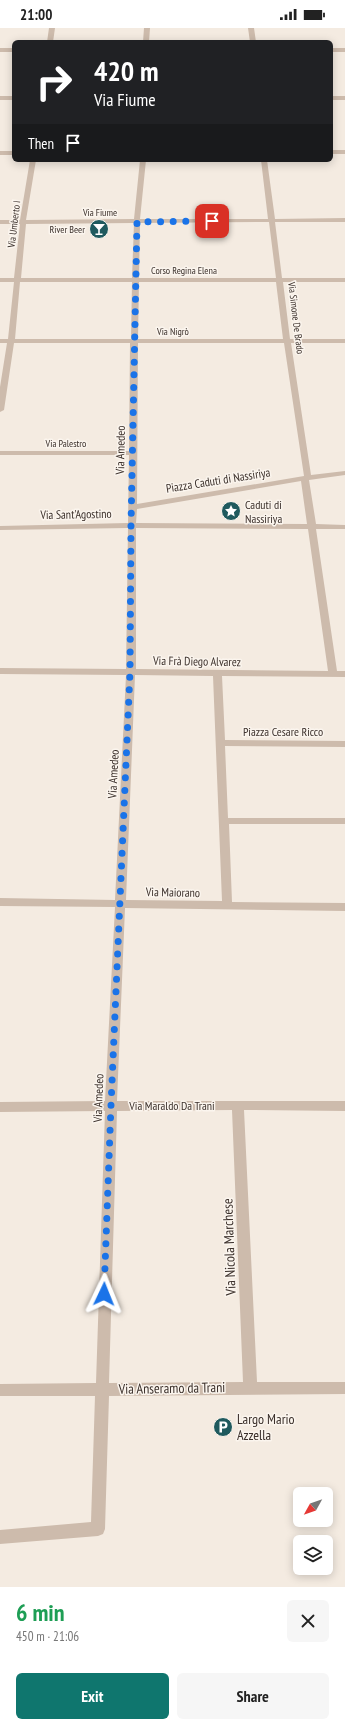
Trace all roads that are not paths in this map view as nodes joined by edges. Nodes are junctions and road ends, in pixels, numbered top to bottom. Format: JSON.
{"nodes":[{"id":1,"x":52,"y":28,"type":"edge"},
{"id":2,"x":147,"y":28,"type":"edge"},
{"id":3,"x":251,"y":28,"type":"edge"},
{"id":4,"x":50,"y":40,"type":"edge"},
{"id":5,"x":146,"y":40,"type":"edge"},
{"id":6,"x":253,"y":40,"type":"edge"},
{"id":7,"x":0,"y":50,"type":"edge"},
{"id":8,"x":12,"y":50,"type":"edge"},
{"id":9,"x":333,"y":50,"type":"edge"},
{"id":10,"x":345,"y":50,"type":"edge"},
{"id":11,"x":0,"y":98,"type":"edge"},
{"id":12,"x":12,"y":98,"type":"edge"},
{"id":13,"x":333,"y":98,"type":"edge"},
{"id":14,"x":345,"y":98,"type":"edge"},
{"id":15,"x":333,"y":152,"type":"edge"},
{"id":16,"x":345,"y":152,"type":"edge"},
{"id":17,"x":0,"y":153,"type":"edge"},
{"id":18,"x":12,"y":153,"type":"edge"},
{"id":19,"x":33,"y":162,"type":"edge"},
{"id":20,"x":143,"y":162,"type":"edge"},
{"id":21,"x":264,"y":162,"type":"edge"},
{"id":22,"x":271,"y":220,"type":"junction"},
{"id":23,"x":345,"y":220,"type":"edge"},
{"id":24,"x":0,"y":222,"type":"edge"},
{"id":25,"x":23,"y":222,"type":"junction"},
{"id":26,"x":137,"y":222,"type":"junction"},
{"id":27,"x":0,"y":280,"type":"edge"},
{"id":28,"x":17,"y":280,"type":"junction"},
{"id":29,"x":136,"y":280,"type":"junction"},
{"id":30,"x":280,"y":280,"type":"junction"},
{"id":31,"x":345,"y":280,"type":"edge"},
{"id":32,"x":0,"y":341,"type":"edge"},
{"id":33,"x":11,"y":341,"type":"junction"},
{"id":34,"x":134,"y":341,"type":"junction"},
{"id":35,"x":345,"y":341,"type":"edge"},
{"id":36,"x":287,"y":342,"type":"junction"},
{"id":37,"x":0,"y":410,"type":"edge"},
{"id":38,"x":0,"y":453,"type":"edge"},
{"id":39,"x":133,"y":453,"type":"junction"},
{"id":40,"x":345,"y":473,"type":"edge"},
{"id":41,"x":307,"y":478,"type":"junction"},
{"id":42,"x":132,"y":507,"type":"junction"},
{"id":43,"x":131,"y":525,"type":"junction"},
{"id":44,"x":313,"y":526,"type":"junction"},
{"id":45,"x":345,"y":527,"type":"edge"},
{"id":46,"x":0,"y":528,"type":"edge"},
{"id":47,"x":0,"y":671,"type":"edge"},
{"id":48,"x":130,"y":672,"type":"junction"},
{"id":49,"x":217,"y":673,"type":"junction"},
{"id":50,"x":333,"y":674,"type":"junction"},
{"id":51,"x":345,"y":674,"type":"edge"},
{"id":52,"x":220,"y":743,"type":"junction"},
{"id":53,"x":345,"y":744,"type":"edge"},
{"id":54,"x":224,"y":821,"type":"junction"},
{"id":55,"x":345,"y":821,"type":"edge"},
{"id":56,"x":0,"y":902,"type":"edge"},
{"id":57,"x":120,"y":904,"type":"junction"},
{"id":58,"x":227,"y":905,"type":"junction"},
{"id":59,"x":345,"y":907,"type":"edge"},
{"id":60,"x":111,"y":1105,"type":"junction"},
{"id":61,"x":238,"y":1105,"type":"junction"},
{"id":62,"x":345,"y":1106,"type":"edge"},
{"id":63,"x":0,"y":1107,"type":"edge"},
{"id":64,"x":250,"y":1387,"type":"junction"},
{"id":65,"x":345,"y":1388,"type":"edge"},
{"id":66,"x":101,"y":1389,"type":"junction"},
{"id":67,"x":0,"y":1390,"type":"edge"},
{"id":68,"x":0,"y":1537,"type":"edge"}],
"edges":[{"from":1,"to":4,"type":"street"},
{"from":2,"to":5,"type":"street"},
{"from":3,"to":6,"type":"street"},
{"from":7,"to":8,"type":"street"},
{"from":9,"to":10,"type":"street"},
{"from":11,"to":12,"type":"street"},
{"from":13,"to":14,"type":"street"},
{"from":15,"to":16,"type":"street"},
{"from":17,"to":18,"type":"street"},
{"from":19,"to":25,"type":"street","name":"Via Umberto I"},
{"from":20,"to":26,"type":"street","name":"Via Amedeo"},
{"from":21,"to":22,"type":"street","name":"Via Simone De Brado"},
{"from":22,"to":23,"type":"street","name":"Via Fiume"},
{"from":22,"to":26,"type":"street","name":"Via Fiume"},
{"from":22,"to":30,"type":"street","name":"Via Simone De Brado"},
{"from":24,"to":25,"type":"street","name":"Via Fiume"},
{"from":25,"to":26,"type":"street","name":"Via Fiume"},
{"from":25,"to":28,"type":"street","name":"Via Umberto I"},
{"from":26,"to":29,"type":"street","name":"Via Amedeo"},
{"from":27,"to":28,"type":"street","name":"Corso Regina Elena"},
{"from":28,"to":29,"type":"street","name":"Corso Regina Elena"},
{"from":28,"to":33,"type":"street","name":"Via Umberto I"},
{"from":29,"to":30,"type":"street","name":"Corso Regina Elena"},
{"from":29,"to":34,"type":"street","name":"Via Amedeo"},
{"from":30,"to":31,"type":"street","name":"Corso Regina Elena"},
{"from":30,"to":36,"type":"street","name":"Via Simone De Brado"},
{"from":32,"to":33,"type":"street","name":"Via Nigrò"},
{"from":33,"to":34,"type":"street","name":"Via Nigrò"},
{"from":33,"to":37,"type":"street","name":"Via Umberto I"},
{"from":34,"to":36,"type":"street","name":"Via Nigrò"},
{"from":34,"to":39,"type":"street","name":"Via Amedeo"},
{"from":35,"to":36,"type":"street","name":"Via Nigrò"},
{"from":36,"to":41,"type":"street","name":"Via Simone De Brado"},
{"from":38,"to":39,"type":"street","name":"Via Palestro"},
{"from":39,"to":42,"type":"street","name":"Via Amedeo"},
{"from":40,"to":41,"type":"street","name":"Piazza Caduti di Nassiriya"},
{"from":41,"to":42,"type":"street","name":"Piazza Caduti di Nassiriya"},
{"from":41,"to":44,"type":"street","name":"Via Simone De Brado"},
{"from":42,"to":43,"type":"street","name":"Via Amedeo"},
{"from":43,"to":44,"type":"street","name":"Via Sant'Agostino"},
{"from":43,"to":46,"type":"street","name":"Via Sant'Agostino"},
{"from":43,"to":48,"type":"street","name":"Via Amedeo"},
{"from":44,"to":45,"type":"street","name":"Via Sant'Agostino"},
{"from":44,"to":50,"type":"street","name":"Via Simone De Brado"},
{"from":47,"to":48,"type":"street","name":"Via Frà Diego Alvarez"},
{"from":48,"to":49,"type":"street","name":"Via Frà Diego Alvarez"},
{"from":48,"to":57,"type":"street","name":"Via Amedeo"},
{"from":49,"to":50,"type":"street","name":"Via Frà Diego Alvarez"},
{"from":49,"to":52,"type":"street"},
{"from":50,"to":51,"type":"street","name":"Via Frà Diego Alvarez"},
{"from":52,"to":53,"type":"street","name":"Piazza Cesare Ricco"},
{"from":52,"to":54,"type":"street"},
{"from":54,"to":55,"type":"street"},
{"from":54,"to":58,"type":"street"},
{"from":56,"to":57,"type":"street","name":"Via Maiorano"},
{"from":57,"to":58,"type":"street","name":"Via Maiorano"},
{"from":57,"to":60,"type":"street","name":"Via Amedeo"},
{"from":58,"to":59,"type":"street","name":"Via Maiorano"},
{"from":60,"to":61,"type":"street","name":"Via Maraldo Da Trani"},
{"from":60,"to":63,"type":"street","name":"Via Maraldo Da Trani"},
{"from":60,"to":66,"type":"street","name":"Via Amedeo"},
{"from":61,"to":62,"type":"street","name":"Via Maraldo Da Trani"},
{"from":61,"to":64,"type":"street","name":"Via Nicola Marchese"},
{"from":64,"to":65,"type":"street","name":"Via Anseramo da Trani"},
{"from":64,"to":66,"type":"street","name":"Via Anseramo da Trani"},
{"from":66,"to":67,"type":"street","name":"Via Anseramo da Trani"},
{"from":66,"to":68,"type":"street"}]}
